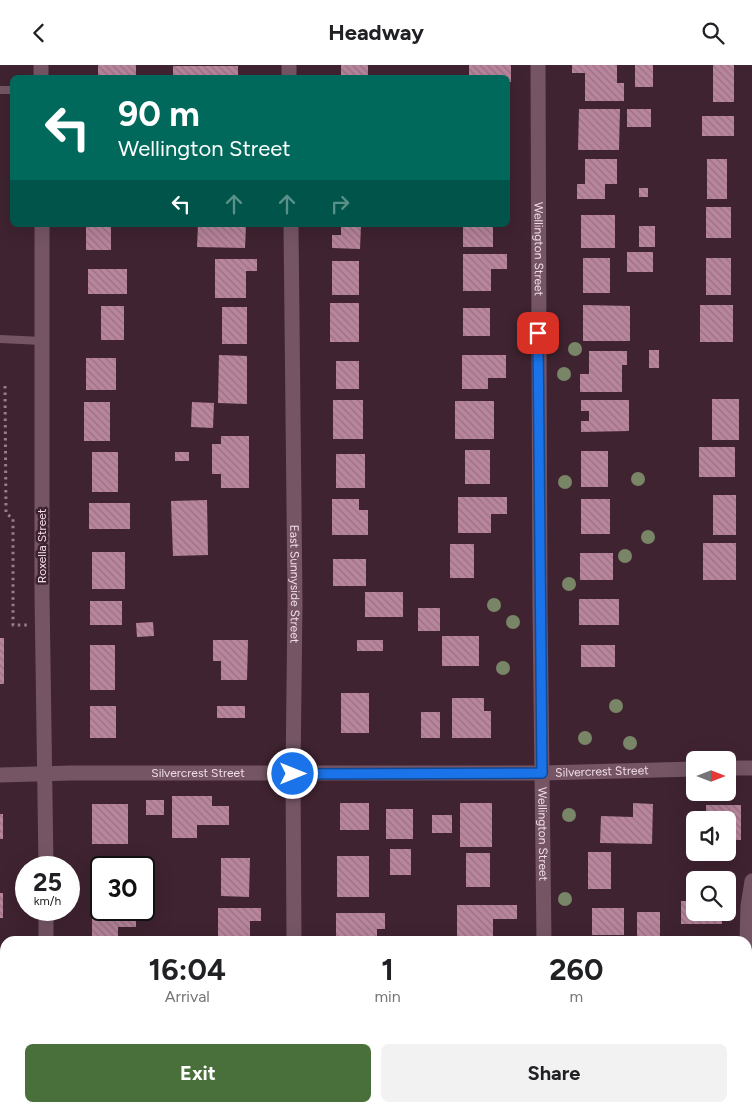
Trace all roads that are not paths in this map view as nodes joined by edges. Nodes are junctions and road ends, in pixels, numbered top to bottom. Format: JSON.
{"nodes":[{"id":1,"x":538,"y":65,"type":"edge"},
{"id":2,"x":42,"y":227,"type":"edge"},
{"id":3,"x":291,"y":227,"type":"edge"},
{"id":4,"x":0,"y":339,"type":"edge"},
{"id":5,"x":42,"y":341,"type":"junction"},
{"id":6,"x":736,"y":768,"type":"edge"},
{"id":7,"x":752,"y":768,"type":"edge"},
{"id":8,"x":686,"y":769,"type":"edge"},
{"id":9,"x":542,"y":773,"type":"junction"},
{"id":10,"x":293,"y":774,"type":"junction"},
{"id":11,"x":0,"y":775,"type":"edge"},
{"id":12,"x":46,"y":775,"type":"junction"},
{"id":13,"x":46,"y":856,"type":"edge"},
{"id":14,"x":752,"y":881,"type":"edge"},
{"id":15,"x":46,"y":921,"type":"edge"},
{"id":16,"x":46,"y":936,"type":"edge"},
{"id":17,"x":294,"y":936,"type":"edge"},
{"id":18,"x":544,"y":936,"type":"edge"},
{"id":19,"x":747,"y":936,"type":"edge"}],
"edges":[{"from":1,"to":9,"type":"street","name":"Wellington Street"},
{"from":2,"to":5,"type":"street","name":"Roxella Street"},
{"from":3,"to":10,"type":"street","name":"East Sunnyside Street"},
{"from":4,"to":5,"type":"lane"},
{"from":5,"to":12,"type":"street","name":"Roxella Street"},
{"from":6,"to":7,"type":"street"},
{"from":8,"to":9,"type":"street","name":"Silvercrest Street"},
{"from":9,"to":10,"type":"street","name":"Silvercrest Street"},
{"from":9,"to":18,"type":"street","name":"Wellington Street"},
{"from":10,"to":12,"type":"street","name":"Silvercrest Street"},
{"from":10,"to":17,"type":"street","name":"East Sunnyside Street"},
{"from":11,"to":12,"type":"street","name":"Silvercrest Street"},
{"from":12,"to":13,"type":"street","name":"Roxella Street"},
{"from":14,"to":19,"type":"street"},
{"from":15,"to":16,"type":"street"}]}
